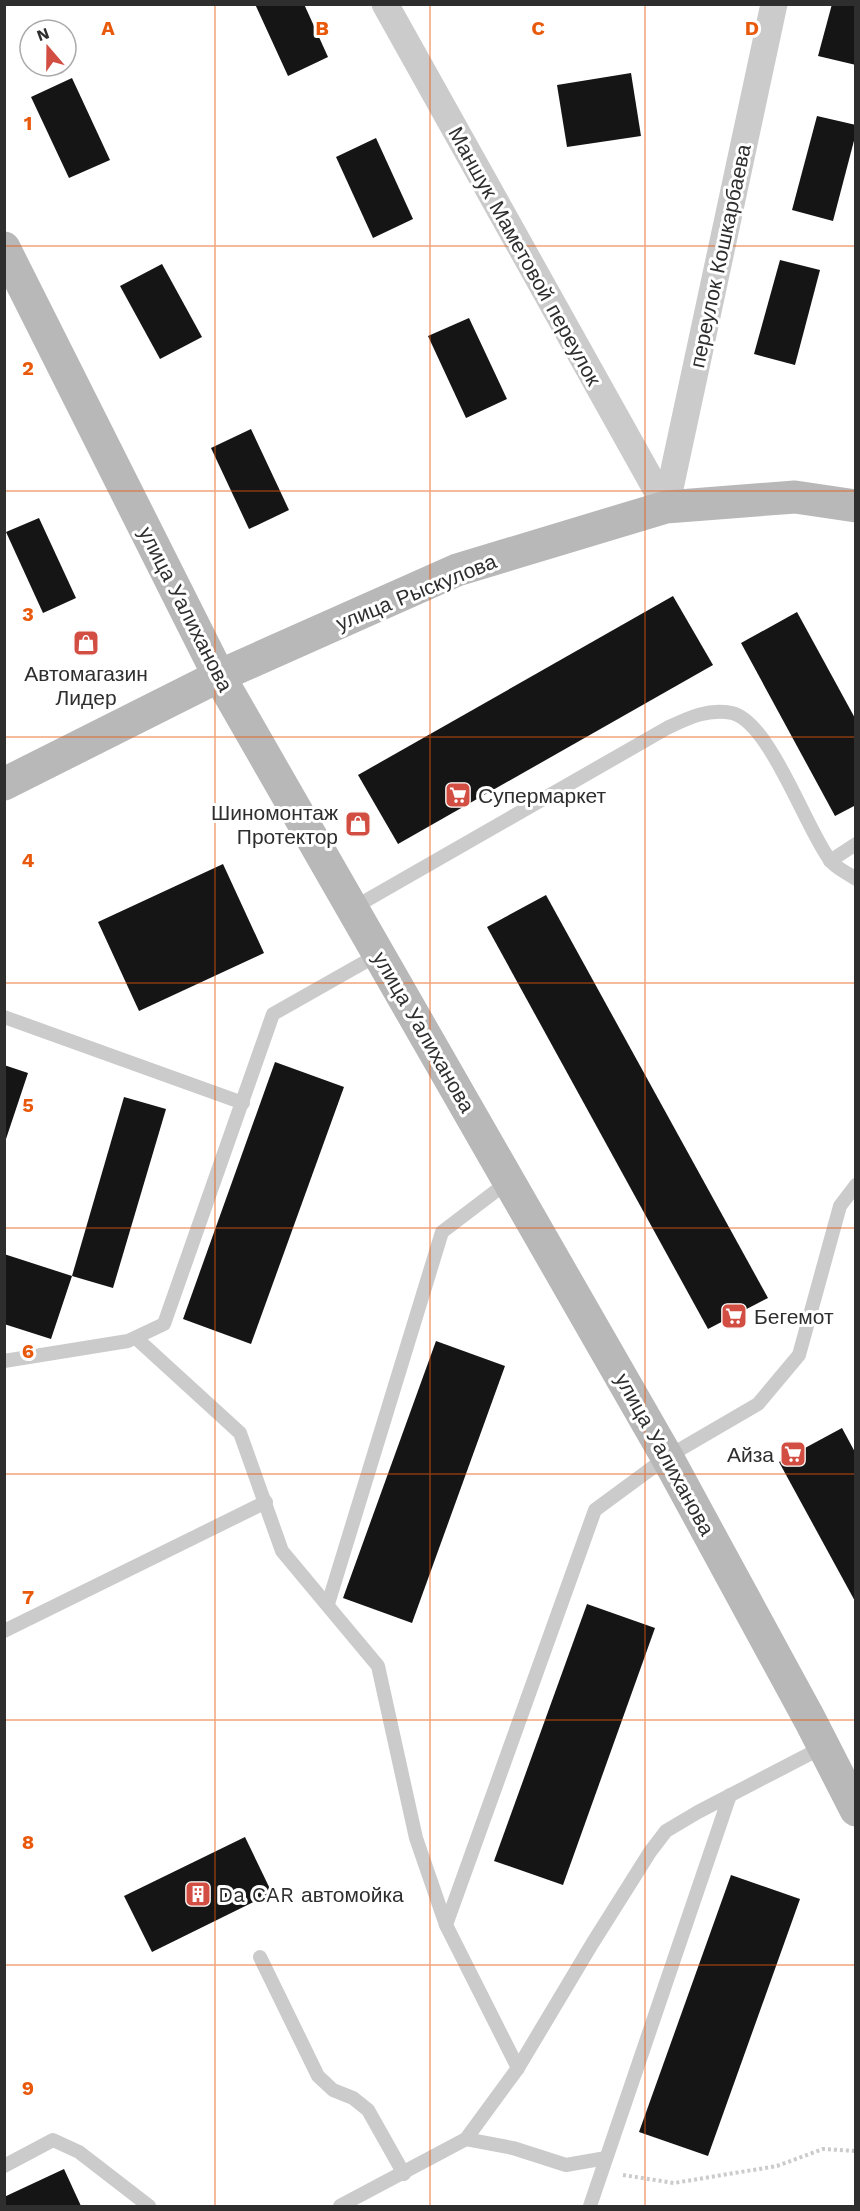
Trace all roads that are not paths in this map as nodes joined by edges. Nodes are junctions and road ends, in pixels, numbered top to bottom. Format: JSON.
{"nodes":[{"id":1,"x":385,"y":4,"type":"edge"},
{"id":2,"x":774,"y":4,"type":"edge"},
{"id":3,"x":4,"y":248,"type":"edge"},
{"id":4,"x":666,"y":507,"type":"junction"},
{"id":5,"x":855,"y":507,"type":"edge"},
{"id":6,"x":219,"y":676,"type":"junction"},
{"id":7,"x":4,"y":784,"type":"edge"},
{"id":8,"x":855,"y":844,"type":"edge"},
{"id":9,"x":830,"y":861,"type":"junction"},
{"id":10,"x":855,"y":879,"type":"edge"},
{"id":11,"x":353,"y":908,"type":"junction"},
{"id":12,"x":379,"y":954,"type":"junction"},
{"id":13,"x":4,"y":1017,"type":"edge"},
{"id":14,"x":243,"y":1102,"type":"junction"},
{"id":15,"x":509,"y":1181,"type":"junction"},
{"id":16,"x":855,"y":1185,"type":"edge"},
{"id":17,"x":136,"y":1338,"type":"junction"},
{"id":18,"x":4,"y":1361,"type":"edge"},
{"id":19,"x":667,"y":1457,"type":"junction"},
{"id":20,"x":266,"y":1502,"type":"junction"},
{"id":21,"x":328,"y":1604,"type":"junction"},
{"id":22,"x":4,"y":1631,"type":"edge"},
{"id":23,"x":823,"y":1747,"type":"junction"},
{"id":24,"x":730,"y":1795,"type":"junction"},
{"id":25,"x":855,"y":1810,"type":"edge"},
{"id":26,"x":446,"y":1925,"type":"junction"},
{"id":27,"x":260,"y":1957,"type":"dead end"},
{"id":28,"x":518,"y":2068,"type":"junction"},
{"id":29,"x":466,"y":2139,"type":"junction"},
{"id":30,"x":604,"y":2165,"type":"junction"},
{"id":31,"x":4,"y":2166,"type":"edge"},
{"id":32,"x":404,"y":2174,"type":"junction"},
{"id":33,"x":149,"y":2206,"type":"edge"},
{"id":34,"x":340,"y":2206,"type":"edge"},
{"id":35,"x":590,"y":2206,"type":"edge"}],
"edges":[{"from":1,"to":4,"type":"street","name":"Маншук Маметовой переулок"},
{"from":2,"to":4,"type":"street","name":"переулок Кошкарбаева"},
{"from":3,"to":6,"type":"street","name":"улица Уалиханова"},
{"from":4,"to":5,"type":"street","name":"улица Рыскулова"},
{"from":4,"to":6,"type":"street","name":"улица Рыскулова"},
{"from":6,"to":7,"type":"street","name":"улица Рыскулова"},
{"from":6,"to":11,"type":"street","name":"улица Уалиханова"},
{"from":8,"to":9,"type":"lane"},
{"from":9,"to":10,"type":"lane"},
{"from":9,"to":11,"type":"lane"},
{"from":11,"to":12,"type":"street","name":"улица Уалиханова"},
{"from":12,"to":14,"type":"lane"},
{"from":12,"to":15,"type":"street","name":"улица Уалиханова"},
{"from":13,"to":14,"type":"lane"},
{"from":14,"to":17,"type":"lane"},
{"from":15,"to":19,"type":"street","name":"улица Уалиханова"},
{"from":15,"to":21,"type":"lane"},
{"from":16,"to":19,"type":"lane"},
{"from":17,"to":18,"type":"lane"},
{"from":17,"to":20,"type":"lane"},
{"from":19,"to":23,"type":"street","name":"улица Уалиханова"},
{"from":19,"to":26,"type":"lane"},
{"from":20,"to":21,"type":"lane"},
{"from":20,"to":22,"type":"lane"},
{"from":21,"to":26,"type":"lane"},
{"from":23,"to":24,"type":"lane"},
{"from":23,"to":25,"type":"street","name":"улица Уалиханова"},
{"from":24,"to":28,"type":"lane"},
{"from":24,"to":30,"type":"lane"},
{"from":26,"to":28,"type":"lane"},
{"from":27,"to":32,"type":"lane"},
{"from":28,"to":29,"type":"lane"},
{"from":29,"to":30,"type":"lane"},
{"from":29,"to":32,"type":"lane"},
{"from":30,"to":35,"type":"lane"},
{"from":31,"to":33,"type":"lane"},
{"from":32,"to":34,"type":"lane"}]}
